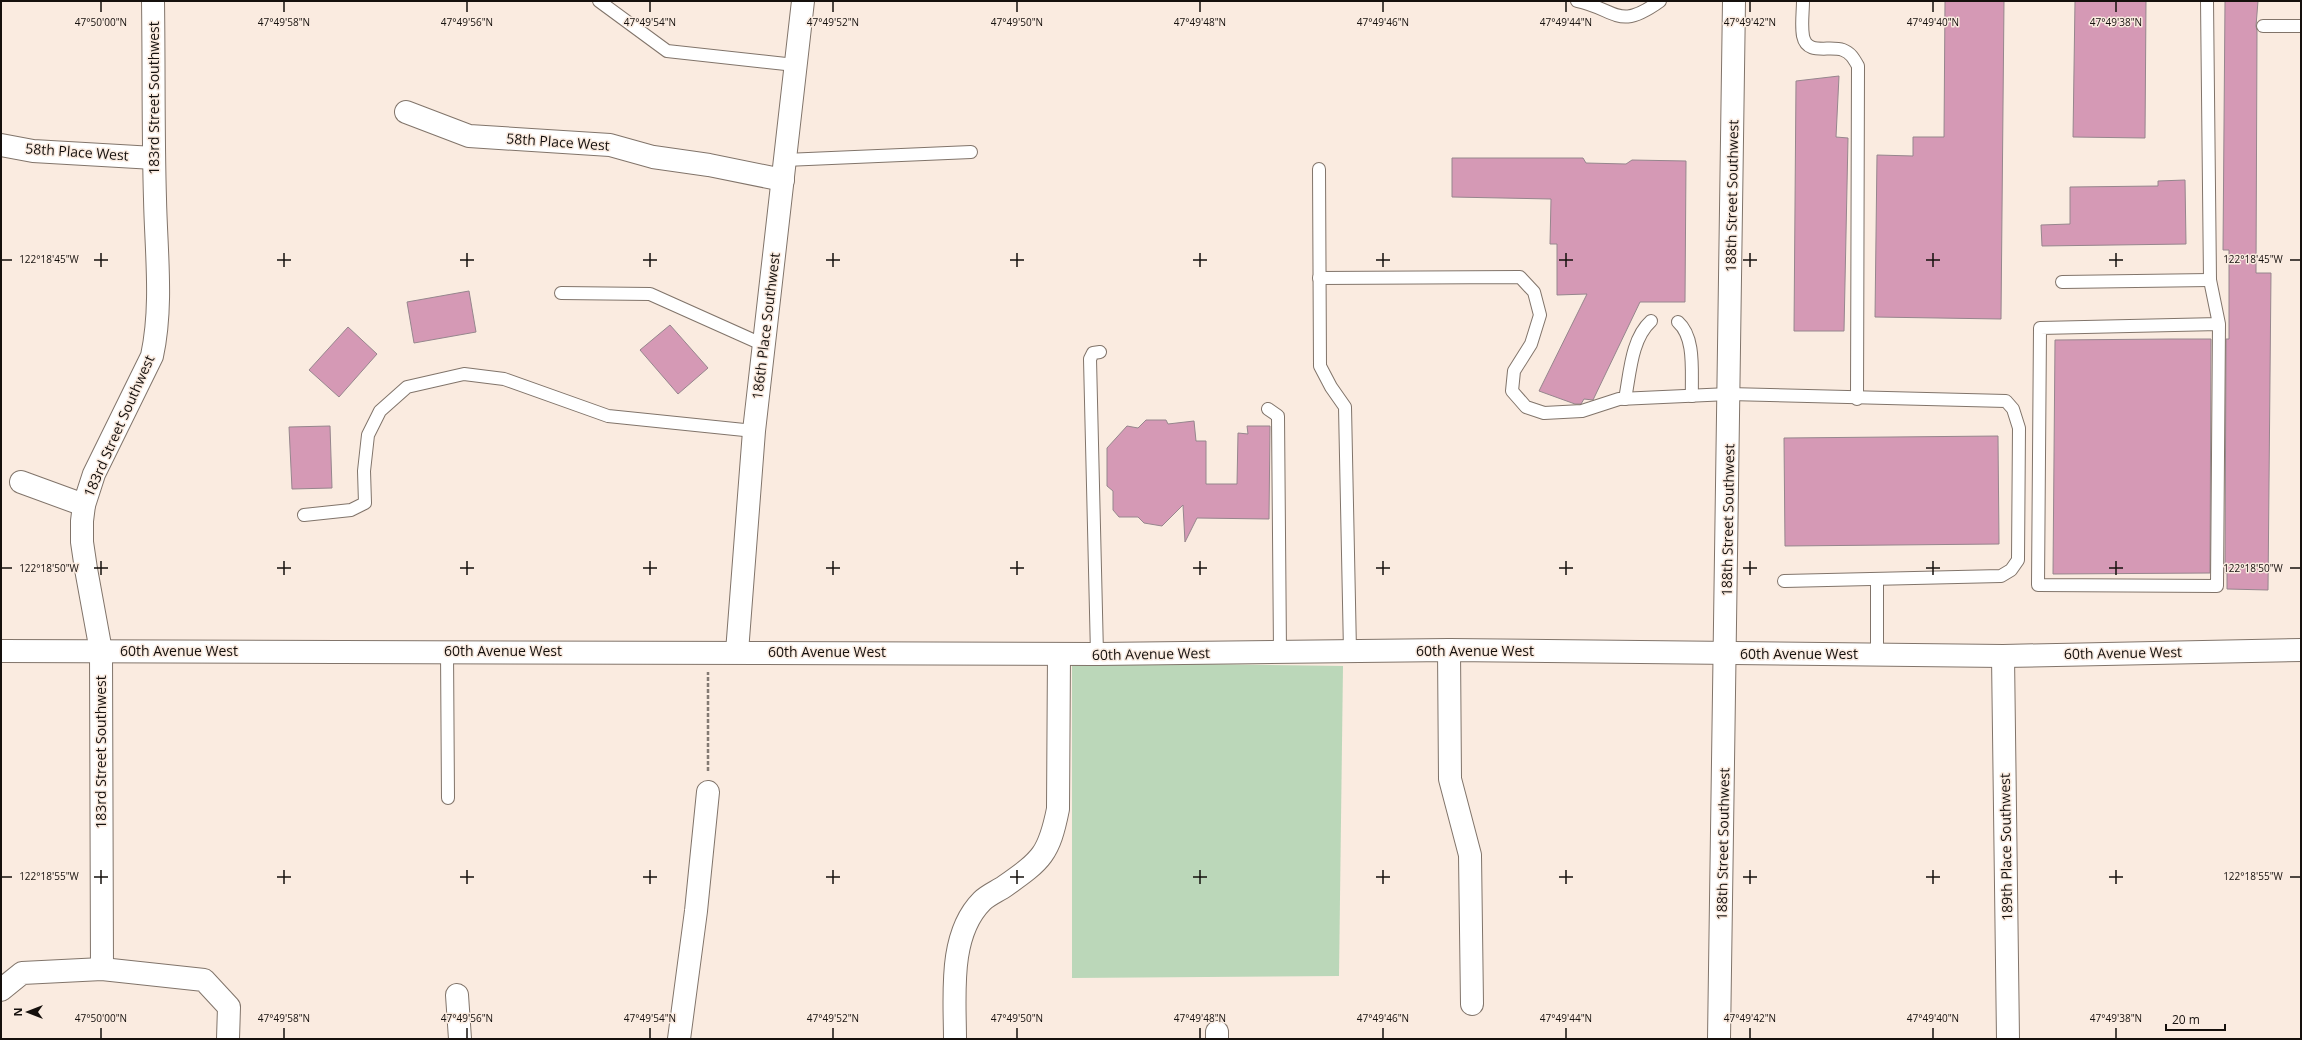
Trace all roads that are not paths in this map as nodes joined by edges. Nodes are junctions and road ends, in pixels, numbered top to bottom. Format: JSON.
{"nodes":[{"id":1,"x":153,"y":1,"type":"edge"},
{"id":2,"x":598,"y":1,"type":"edge"},
{"id":3,"x":803,"y":1,"type":"edge"},
{"id":4,"x":1577,"y":1,"type":"edge"},
{"id":5,"x":1660,"y":1,"type":"edge"},
{"id":6,"x":1734,"y":1,"type":"edge"},
{"id":7,"x":1803,"y":1,"type":"edge"},
{"id":8,"x":2207,"y":1,"type":"edge"},
{"id":9,"x":2263,"y":26,"type":"dead end"},
{"id":10,"x":2301,"y":26,"type":"edge"},
{"id":11,"x":795,"y":65,"type":"junction"},
{"id":12,"x":406,"y":112,"type":"dead end"},
{"id":13,"x":1,"y":145,"type":"edge"},
{"id":14,"x":971,"y":152,"type":"dead end"},
{"id":15,"x":154,"y":158,"type":"junction"},
{"id":16,"x":1319,"y":169,"type":"dead end"},
{"id":17,"x":784,"y":170,"type":"junction"},
{"id":18,"x":1319,"y":278,"type":"junction"},
{"id":19,"x":2210,"y":280,"type":"junction"},
{"id":20,"x":2062,"y":282,"type":"dead end"},
{"id":21,"x":562,"y":293,"type":"dead end"},
{"id":22,"x":1651,"y":321,"type":"dead end"},
{"id":23,"x":1678,"y":322,"type":"dead end"},
{"id":24,"x":2219,"y":324,"type":"junction"},
{"id":25,"x":764,"y":345,"type":"junction"},
{"id":26,"x":1100,"y":352,"type":"dead end"},
{"id":27,"x":1729,"y":394,"type":"junction"},
{"id":28,"x":1692,"y":396,"type":"junction"},
{"id":29,"x":1625,"y":399,"type":"junction"},
{"id":30,"x":1857,"y":399,"type":"junction"},
{"id":31,"x":1268,"y":409,"type":"dead end"},
{"id":32,"x":754,"y":432,"type":"junction"},
{"id":33,"x":21,"y":482,"type":"dead end"},
{"id":34,"x":84,"y":505,"type":"junction"},
{"id":35,"x":304,"y":514,"type":"dead end"},
{"id":36,"x":1877,"y":580,"type":"junction"},
{"id":37,"x":1784,"y":581,"type":"dead end"},
{"id":38,"x":1449,"y":650,"type":"junction"},
{"id":39,"x":2301,"y":650,"type":"edge"},
{"id":40,"x":1,"y":651,"type":"edge"},
{"id":41,"x":101,"y":651,"type":"junction"},
{"id":42,"x":447,"y":651,"type":"junction"},
{"id":43,"x":1350,"y":651,"type":"junction"},
{"id":44,"x":737,"y":652,"type":"junction"},
{"id":45,"x":1280,"y":652,"type":"junction"},
{"id":46,"x":1059,"y":654,"type":"junction"},
{"id":47,"x":1097,"y":654,"type":"junction"},
{"id":48,"x":1726,"y":654,"type":"junction"},
{"id":49,"x":1877,"y":655,"type":"junction"},
{"id":50,"x":2003,"y":656,"type":"junction"},
{"id":51,"x":708,"y":792,"type":"road end"},
{"id":52,"x":448,"y":798,"type":"dead end"},
{"id":53,"x":102,"y":969,"type":"junction"},
{"id":54,"x":1,"y":990,"type":"edge"},
{"id":55,"x":457,"y":995,"type":"dead end"},
{"id":56,"x":1472,"y":1004,"type":"dead end"},
{"id":57,"x":228,"y":1039,"type":"edge"},
{"id":58,"x":460,"y":1039,"type":"edge"},
{"id":59,"x":679,"y":1039,"type":"edge"},
{"id":60,"x":955,"y":1039,"type":"edge"},
{"id":61,"x":1719,"y":1039,"type":"edge"},
{"id":62,"x":2008,"y":1039,"type":"edge"}],
"edges":[{"from":1,"to":15,"type":"street","name":"183rd Street Southwest"},
{"from":2,"to":11,"type":"lane"},
{"from":3,"to":11,"type":"street","name":"186th Place Southwest"},
{"from":4,"to":5,"type":"lane"},
{"from":6,"to":27,"type":"street","name":"188th Street Southwest"},
{"from":7,"to":30,"type":"lane"},
{"from":8,"to":19,"type":"lane"},
{"from":9,"to":10,"type":"lane"},
{"from":11,"to":17,"type":"street","name":"186th Place Southwest"},
{"from":12,"to":17,"type":"street","name":"58th Place West"},
{"from":13,"to":15,"type":"street","name":"58th Place West"},
{"from":14,"to":17,"type":"lane"},
{"from":15,"to":34,"type":"street","name":"183rd Street Southwest"},
{"from":16,"to":18,"type":"lane"},
{"from":17,"to":25,"type":"street","name":"186th Place Southwest"},
{"from":18,"to":29,"type":"lane"},
{"from":18,"to":43,"type":"lane"},
{"from":19,"to":20,"type":"lane"},
{"from":19,"to":24,"type":"lane"},
{"from":21,"to":25,"type":"lane"},
{"from":22,"to":29,"type":"lane"},
{"from":23,"to":28,"type":"lane"},
{"from":24,"to":24,"type":"lane"},
{"from":25,"to":32,"type":"street","name":"186th Place Southwest"},
{"from":26,"to":47,"type":"lane"},
{"from":27,"to":28,"type":"lane"},
{"from":27,"to":30,"type":"lane"},
{"from":27,"to":48,"type":"street","name":"188th Street Southwest"},
{"from":28,"to":29,"type":"lane"},
{"from":30,"to":36,"type":"lane"},
{"from":31,"to":45,"type":"lane"},
{"from":32,"to":35,"type":"lane"},
{"from":32,"to":44,"type":"street","name":"186th Place Southwest"},
{"from":33,"to":34,"type":"street"},
{"from":34,"to":41,"type":"street","name":"183rd Street Southwest"},
{"from":36,"to":37,"type":"lane"},
{"from":36,"to":49,"type":"lane"},
{"from":38,"to":43,"type":"street","name":"60th Avenue West"},
{"from":38,"to":48,"type":"street","name":"60th Avenue West"},
{"from":38,"to":56,"type":"street"},
{"from":39,"to":50,"type":"street","name":"60th Avenue West"},
{"from":40,"to":41,"type":"street","name":"60th Avenue West"},
{"from":41,"to":42,"type":"street","name":"60th Avenue West"},
{"from":41,"to":53,"type":"street","name":"183rd Street Southwest"},
{"from":42,"to":44,"type":"street","name":"60th Avenue West"},
{"from":42,"to":52,"type":"lane"},
{"from":43,"to":45,"type":"street","name":"60th Avenue West"},
{"from":44,"to":46,"type":"street","name":"60th Avenue West"},
{"from":45,"to":47,"type":"street","name":"60th Avenue West"},
{"from":46,"to":47,"type":"street","name":"60th Avenue West"},
{"from":46,"to":60,"type":"street"},
{"from":48,"to":49,"type":"street","name":"60th Avenue West"},
{"from":48,"to":61,"type":"street","name":"188th Street Southwest"},
{"from":49,"to":50,"type":"street","name":"60th Avenue West"},
{"from":50,"to":62,"type":"street","name":"189th Place Southwest"},
{"from":51,"to":59,"type":"street"},
{"from":53,"to":54,"type":"street"},
{"from":53,"to":57,"type":"street"},
{"from":55,"to":58,"type":"street"}]}
